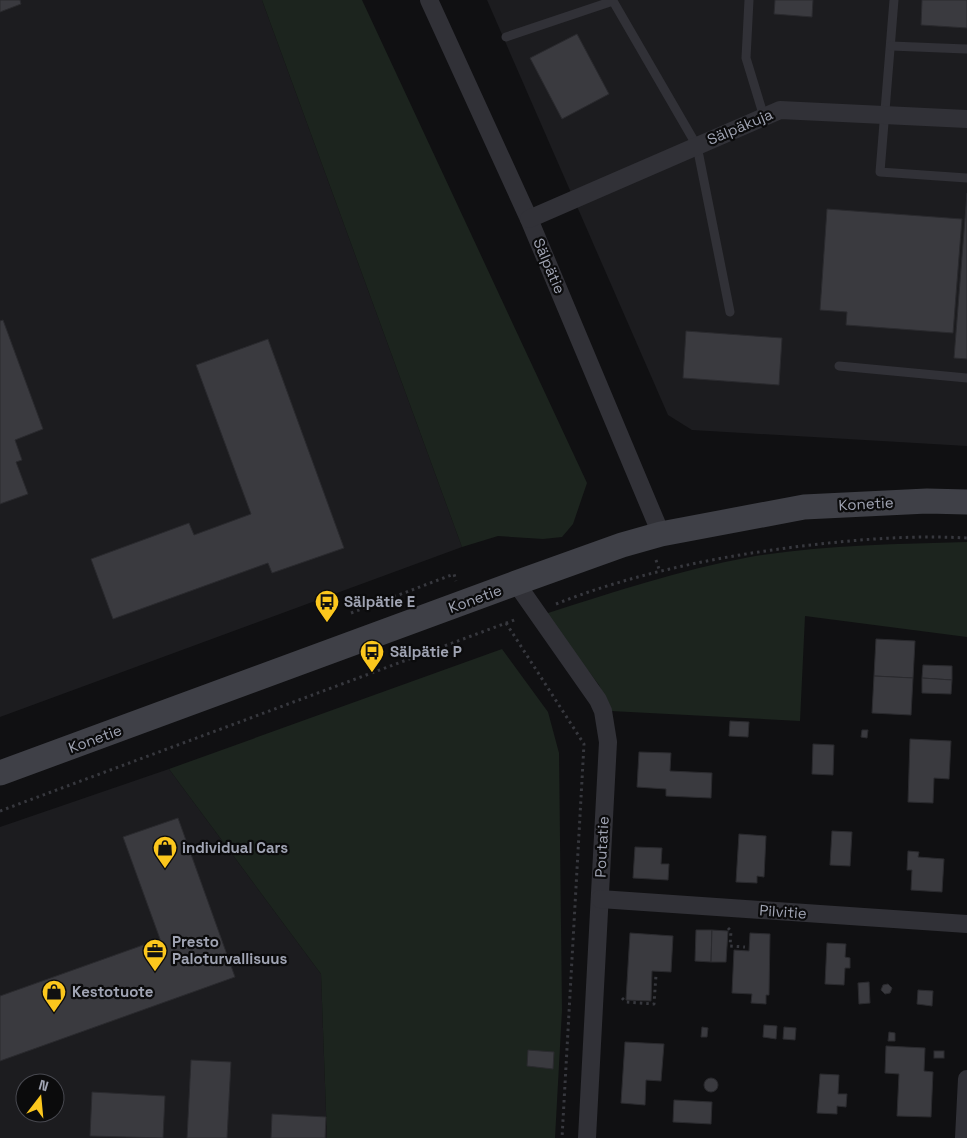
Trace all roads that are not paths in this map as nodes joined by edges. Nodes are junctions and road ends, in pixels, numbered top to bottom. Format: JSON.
{"nodes":[{"id":1,"x":429,"y":0,"type":"edge"},
{"id":2,"x":749,"y":0,"type":"edge"},
{"id":3,"x":894,"y":0,"type":"edge"},
{"id":4,"x":506,"y":36,"type":"dead end"},
{"id":5,"x":891,"y":46,"type":"junction"},
{"id":6,"x":966,"y":49,"type":"edge"},
{"id":7,"x":886,"y":114,"type":"junction"},
{"id":8,"x":764,"y":117,"type":"junction"},
{"id":9,"x":967,"y":118,"type":"edge"},
{"id":10,"x":697,"y":146,"type":"junction"},
{"id":11,"x":967,"y":178,"type":"edge"},
{"id":12,"x":529,"y":219,"type":"junction"},
{"id":13,"x":730,"y":312,"type":"dead end"},
{"id":14,"x":839,"y":366,"type":"dead end"},
{"id":15,"x":967,"y":378,"type":"edge"},
{"id":16,"x":967,"y":502,"type":"edge"},
{"id":17,"x":661,"y":534,"type":"junction"},
{"id":18,"x":516,"y":583,"type":"junction"},
{"id":19,"x":0,"y":774,"type":"edge"},
{"id":20,"x":600,"y":899,"type":"junction"},
{"id":21,"x":967,"y":924,"type":"edge"},
{"id":22,"x":967,"y":1079,"type":"edge"},
{"id":23,"x":587,"y":1138,"type":"edge"},
{"id":24,"x":964,"y":1138,"type":"edge"}],
"edges":[{"from":1,"to":12,"type":"street","name":"Sälpätie"},
{"from":2,"to":8,"type":"lane"},
{"from":3,"to":5,"type":"lane"},
{"from":4,"to":10,"type":"lane"},
{"from":5,"to":6,"type":"lane"},
{"from":5,"to":7,"type":"lane"},
{"from":7,"to":8,"type":"street","name":"Sälpäkuja"},
{"from":7,"to":9,"type":"street","name":"Sälpäkuja"},
{"from":7,"to":11,"type":"lane"},
{"from":8,"to":10,"type":"street","name":"Sälpäkuja"},
{"from":10,"to":12,"type":"street","name":"Sälpäkuja"},
{"from":10,"to":13,"type":"lane"},
{"from":12,"to":17,"type":"street","name":"Sälpätie"},
{"from":14,"to":15,"type":"lane"},
{"from":16,"to":17,"type":"street","name":"Konetie"},
{"from":17,"to":18,"type":"street","name":"Konetie"},
{"from":18,"to":19,"type":"street","name":"Konetie"},
{"from":18,"to":20,"type":"street","name":"Poutatie"},
{"from":20,"to":21,"type":"street","name":"Pilvitie"},
{"from":20,"to":23,"type":"street","name":"Poutatie"},
{"from":22,"to":24,"type":"street"}]}
